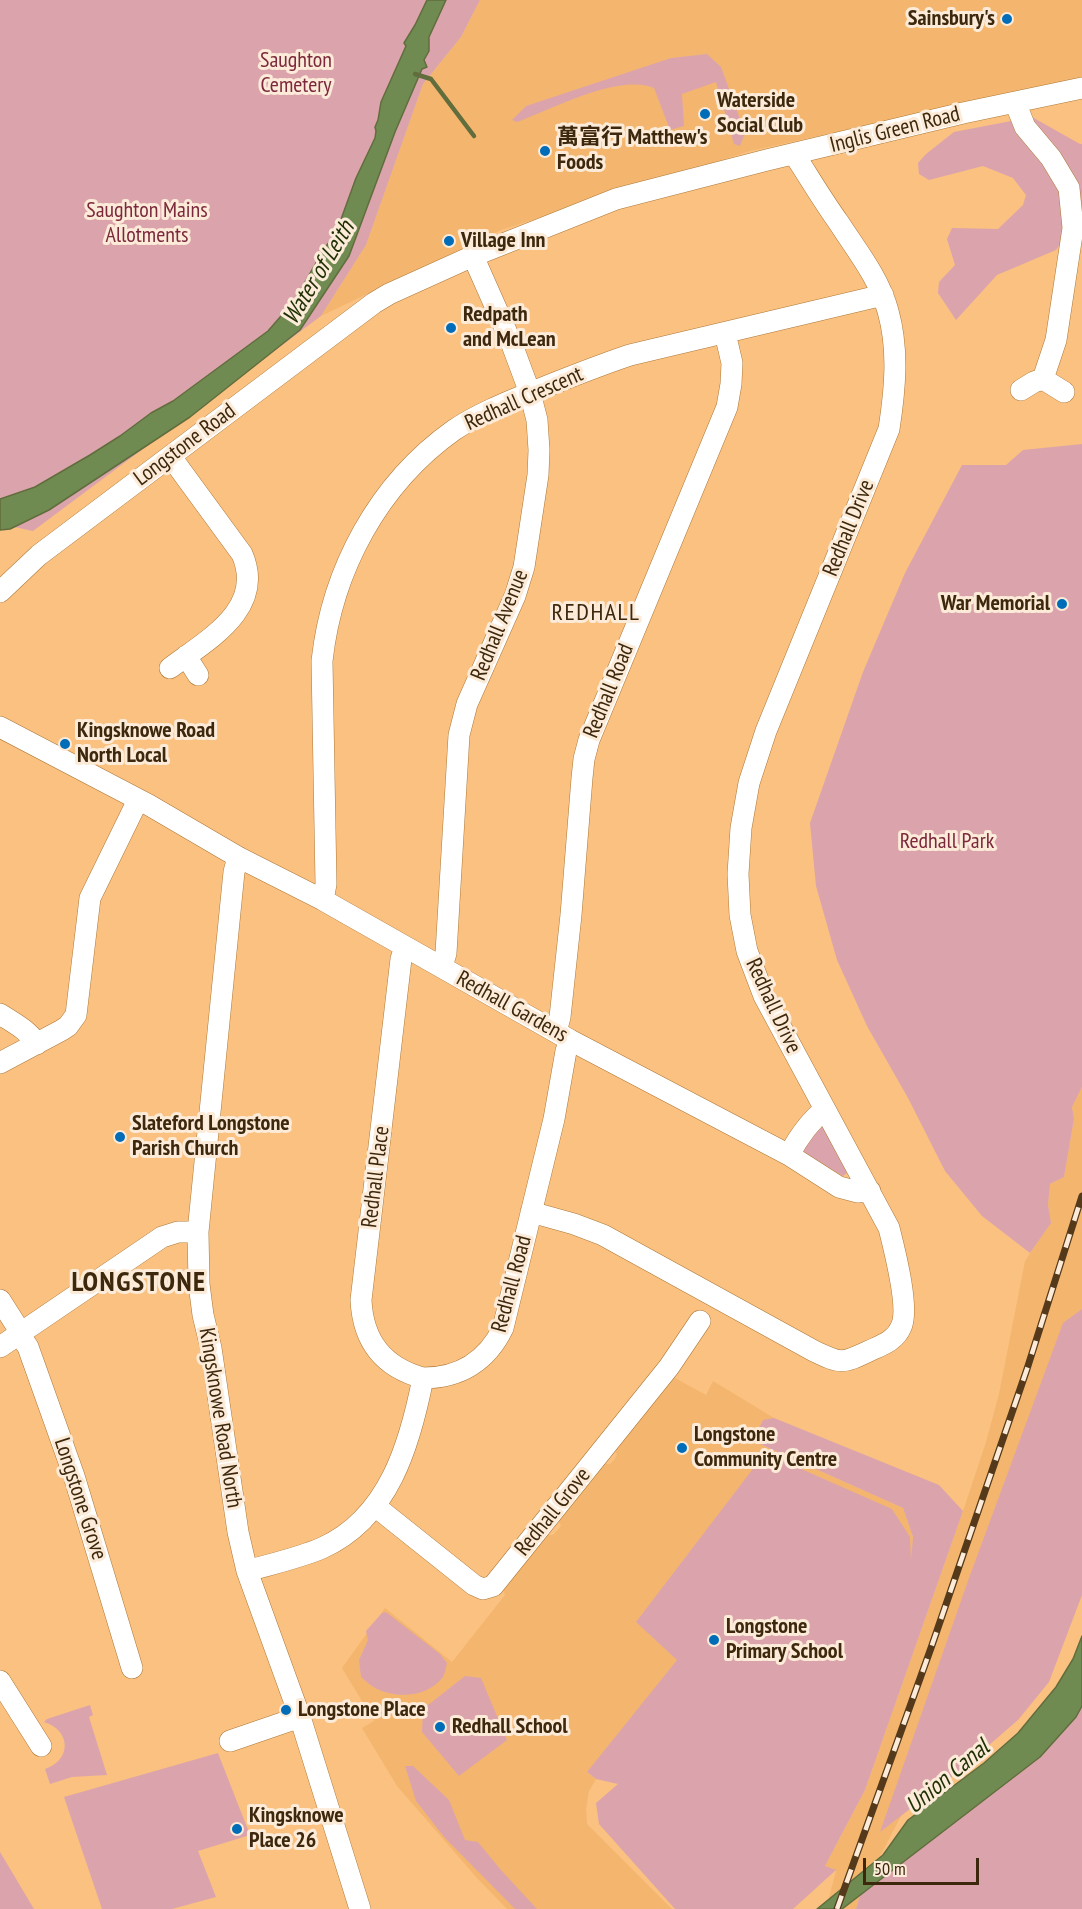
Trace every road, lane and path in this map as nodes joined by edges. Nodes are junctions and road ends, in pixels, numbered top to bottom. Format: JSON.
{"nodes":[{"id":1,"x":1082,"y":88,"type":"edge"},
{"id":2,"x":1014,"y":102,"type":"junction"},
{"id":3,"x":794,"y":154,"type":"junction"},
{"id":4,"x":474,"y":256,"type":"junction"},
{"id":5,"x":883,"y":295,"type":"junction"},
{"id":6,"x":374,"y":303,"type":"joint"},
{"id":7,"x":725,"y":333,"type":"junction"},
{"id":8,"x":1043,"y":379,"type":"junction"},
{"id":9,"x":1021,"y":390,"type":"dead end"},
{"id":10,"x":1064,"y":392,"type":"dead end"},
{"id":11,"x":530,"y":393,"type":"junction"},
{"id":12,"x":171,"y":457,"type":"junction"},
{"id":13,"x":0,"y":592,"type":"edge"},
{"id":14,"x":198,"y":675,"type":"dead end"},
{"id":15,"x":0,"y":727,"type":"edge"},
{"id":16,"x":138,"y":800,"type":"junction"},
{"id":17,"x":238,"y":856,"type":"junction"},
{"id":18,"x":322,"y":900,"type":"junction"},
{"id":19,"x":405,"y":947,"type":"junction"},
{"id":20,"x":442,"y":967,"type":"junction"},
{"id":21,"x":0,"y":1014,"type":"edge"},
{"id":22,"x":563,"y":1036,"type":"junction"},
{"id":23,"x":36,"y":1044,"type":"junction"},
{"id":24,"x":0,"y":1064,"type":"edge"},
{"id":25,"x":825,"y":1108,"type":"junction"},
{"id":26,"x":789,"y":1155,"type":"junction"},
{"id":27,"x":870,"y":1191,"type":"junction"},
{"id":28,"x":531,"y":1212,"type":"junction"},
{"id":29,"x":198,"y":1232,"type":"junction"},
{"id":30,"x":0,"y":1300,"type":"edge"},
{"id":31,"x":707,"y":1308,"type":"junction"},
{"id":32,"x":20,"y":1333,"type":"junction"},
{"id":33,"x":0,"y":1347,"type":"edge"},
{"id":34,"x":423,"y":1378,"type":"junction"},
{"id":35,"x":375,"y":1506,"type":"junction"},
{"id":36,"x":247,"y":1571,"type":"junction"},
{"id":37,"x":132,"y":1668,"type":"dead end"},
{"id":38,"x":0,"y":1681,"type":"edge"},
{"id":39,"x":300,"y":1717,"type":"junction"},
{"id":40,"x":230,"y":1741,"type":"dead end"},
{"id":41,"x":41,"y":1746,"type":"dead end"},
{"id":42,"x":360,"y":1909,"type":"edge"}],
"edges":[{"from":1,"to":2,"type":"street","name":"Inglis Green Road"},
{"from":2,"to":3,"type":"street","name":"Inglis Green Road"},
{"from":2,"to":8,"type":"street"},
{"from":3,"to":4,"type":"street","name":"Inglis Green Road"},
{"from":3,"to":5,"type":"street","name":"Redhall Drive"},
{"from":4,"to":6,"type":"street","name":"Inglis Green Road"},
{"from":4,"to":11,"type":"street","name":"Redhall Avenue"},
{"from":5,"to":7,"type":"street","name":"Redhall Crescent"},
{"from":5,"to":25,"type":"street","name":"Redhall Drive"},
{"from":6,"to":12,"type":"street","name":"Longstone Road"},
{"from":7,"to":11,"type":"street","name":"Redhall Crescent"},
{"from":7,"to":22,"type":"street","name":"Redhall Road"},
{"from":8,"to":9,"type":"street"},
{"from":8,"to":10,"type":"street"},
{"from":11,"to":18,"type":"street","name":"Redhall Crescent"},
{"from":11,"to":20,"type":"street","name":"Redhall Avenue"},
{"from":12,"to":13,"type":"street","name":"Longstone Road"},
{"from":12,"to":14,"type":"street"},
{"from":15,"to":16,"type":"street"},
{"from":16,"to":17,"type":"street"},
{"from":16,"to":23,"type":"street"},
{"from":17,"to":18,"type":"street","name":"Redhall Gardens"},
{"from":17,"to":29,"type":"street","name":"Kingsknowe Road North"},
{"from":18,"to":19,"type":"street","name":"Redhall Gardens"},
{"from":19,"to":20,"type":"street","name":"Redhall Gardens"},
{"from":19,"to":34,"type":"street","name":"Redhall Place"},
{"from":20,"to":22,"type":"street","name":"Redhall Gardens"},
{"from":21,"to":23,"type":"street"},
{"from":22,"to":26,"type":"street","name":"Redhall Gardens"},
{"from":22,"to":28,"type":"street","name":"Redhall Road"},
{"from":23,"to":24,"type":"street"},
{"from":25,"to":26,"type":"street"},
{"from":25,"to":27,"type":"street","name":"Redhall Drive"},
{"from":26,"to":27,"type":"street","name":"Redhall Gardens"},
{"from":27,"to":31,"type":"street","name":"Redhall Drive"},
{"from":28,"to":31,"type":"street","name":"Redhall Drive"},
{"from":28,"to":34,"type":"street","name":"Redhall Road"},
{"from":29,"to":32,"type":"street"},
{"from":29,"to":36,"type":"street","name":"Kingsknowe Road North"},
{"from":30,"to":32,"type":"street","name":"Longstone Grove"},
{"from":31,"to":35,"type":"street","name":"Redhall Grove"},
{"from":32,"to":33,"type":"street"},
{"from":32,"to":37,"type":"street","name":"Longstone Grove"},
{"from":34,"to":35,"type":"street"},
{"from":35,"to":36,"type":"street"},
{"from":36,"to":39,"type":"street","name":"Kingsknowe Road North"},
{"from":38,"to":41,"type":"street"},
{"from":39,"to":40,"type":"street"},
{"from":39,"to":42,"type":"street","name":"Kingsknowe Road North"}]}
